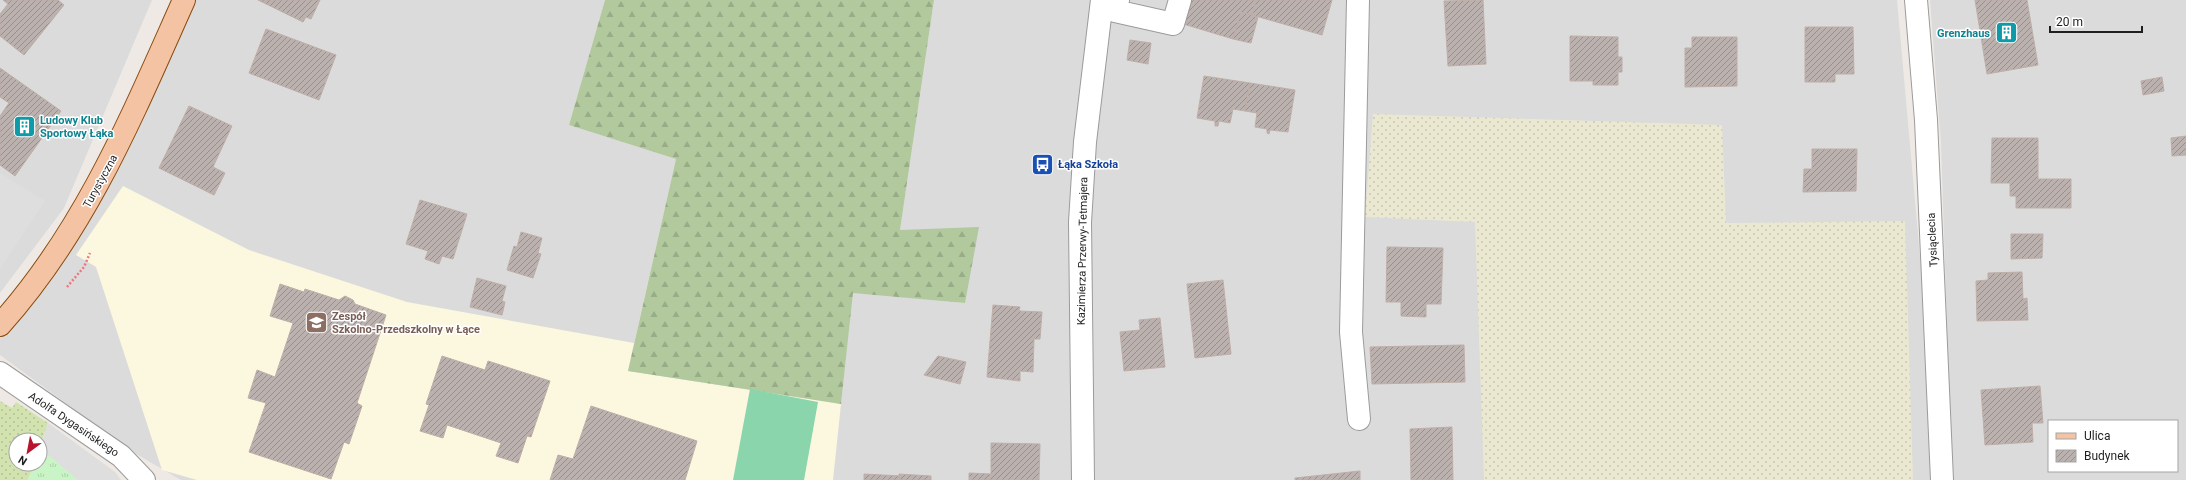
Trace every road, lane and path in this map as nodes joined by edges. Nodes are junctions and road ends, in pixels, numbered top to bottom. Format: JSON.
{"nodes":[{"id":1,"x":184,"y":0,"type":"edge"},
{"id":2,"x":1102,"y":0,"type":"edge"},
{"id":3,"x":1118,"y":0,"type":"edge"},
{"id":4,"x":1180,"y":0,"type":"edge"},
{"id":5,"x":1358,"y":0,"type":"edge"},
{"id":6,"x":1916,"y":0,"type":"edge"},
{"id":7,"x":0,"y":325,"type":"edge"},
{"id":8,"x":0,"y":373,"type":"edge"},
{"id":9,"x":1359,"y":419,"type":"dead end"},
{"id":10,"x":144,"y":480,"type":"edge"},
{"id":11,"x":1083,"y":480,"type":"edge"},
{"id":12,"x":1942,"y":480,"type":"edge"}],
"edges":[{"from":1,"to":7,"type":"main road","name":"Turystyczna"},
{"from":2,"to":11,"type":"street","name":"Kazimierza Przerwy-Tetmajera"},
{"from":3,"to":4,"type":"street"},
{"from":5,"to":9,"type":"street"},
{"from":6,"to":12,"type":"street","name":"Tysiąclecia"},
{"from":8,"to":10,"type":"street","name":"Adolfa Dygasińskiego"}]}
